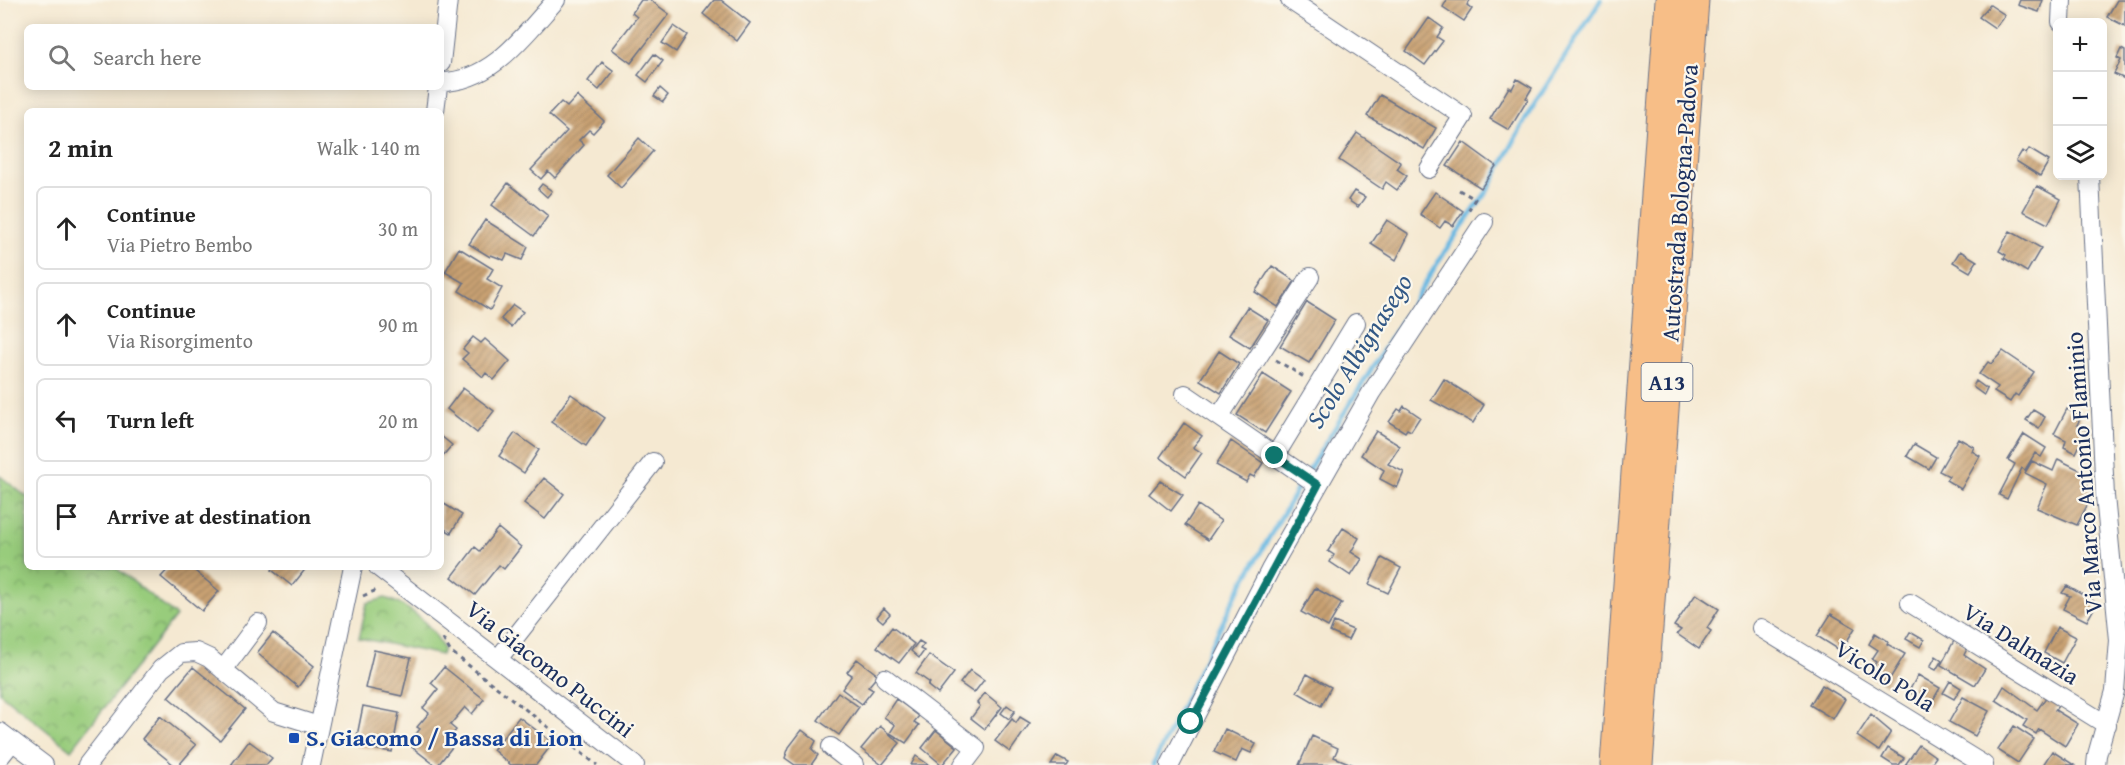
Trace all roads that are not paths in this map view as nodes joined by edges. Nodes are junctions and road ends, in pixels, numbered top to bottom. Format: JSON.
{"nodes":[{"id":1,"x":448,"y":0,"type":"edge"},
{"id":2,"x":556,"y":0,"type":"edge"},
{"id":3,"x":1290,"y":0,"type":"edge"},
{"id":4,"x":1669,"y":0,"type":"edge"},
{"id":5,"x":1695,"y":0,"type":"edge"},
{"id":6,"x":2062,"y":0,"type":"edge"},
{"id":7,"x":2061,"y":18,"type":"edge"},
{"id":8,"x":444,"y":36,"type":"edge"},
{"id":9,"x":444,"y":82,"type":"edge"},
{"id":10,"x":438,"y":90,"type":"edge"},
{"id":11,"x":435,"y":108,"type":"edge"},
{"id":12,"x":1429,"y":169,"type":"dead end"},
{"id":13,"x":2090,"y":180,"type":"edge"},
{"id":14,"x":1484,"y":222,"type":"dead end"},
{"id":15,"x":1310,"y":277,"type":"dead end"},
{"id":16,"x":1356,"y":323,"type":"dead end"},
{"id":17,"x":1185,"y":394,"type":"dead end"},
{"id":18,"x":1219,"y":417,"type":"junction"},
{"id":19,"x":1275,"y":456,"type":"junction"},
{"id":20,"x":653,"y":462,"type":"dead end"},
{"id":21,"x":1309,"y":480,"type":"junction"},
{"id":22,"x":352,"y":570,"type":"edge"},
{"id":23,"x":382,"y":570,"type":"edge"},
{"id":24,"x":1910,"y":603,"type":"dead end"},
{"id":25,"x":258,"y":623,"type":"dead end"},
{"id":26,"x":1761,"y":628,"type":"dead end"},
{"id":27,"x":498,"y":659,"type":"junction"},
{"id":28,"x":223,"y":670,"type":"junction"},
{"id":29,"x":885,"y":678,"type":"dead end"},
{"id":30,"x":2107,"y":725,"type":"junction"},
{"id":31,"x":319,"y":726,"type":"junction"},
{"id":32,"x":6,"y":737,"type":"edge"},
{"id":33,"x":831,"y":747,"type":"dead end"},
{"id":34,"x":0,"y":757,"type":"edge"},
{"id":35,"x":44,"y":765,"type":"edge"},
{"id":36,"x":87,"y":765,"type":"edge"},
{"id":37,"x":311,"y":765,"type":"edge"},
{"id":38,"x":635,"y":765,"type":"edge"},
{"id":39,"x":854,"y":765,"type":"edge"},
{"id":40,"x":963,"y":765,"type":"edge"},
{"id":41,"x":1170,"y":765,"type":"edge"},
{"id":42,"x":1614,"y":765,"type":"edge"},
{"id":43,"x":1639,"y":765,"type":"edge"},
{"id":44,"x":1984,"y":765,"type":"edge"},
{"id":45,"x":2096,"y":765,"type":"edge"}],
"edges":[{"from":1,"to":8,"type":"street"},
{"from":2,"to":9,"type":"street"},
{"from":3,"to":12,"type":"street"},
{"from":4,"to":42,"type":"highway","name":"Autostrada Bologna-Padova","number":"A13"},
{"from":5,"to":43,"type":"highway","name":"Autostrada Bologna-Padova","number":"A13"},
{"from":6,"to":7,"type":"street"},
{"from":10,"to":11,"type":"street"},
{"from":13,"to":30,"type":"street","name":"Via Marco Antonio Flaminio"},
{"from":14,"to":21,"type":"street"},
{"from":15,"to":18,"type":"street"},
{"from":16,"to":19,"type":"street"},
{"from":17,"to":18,"type":"street"},
{"from":18,"to":19,"type":"street"},
{"from":19,"to":21,"type":"street"},
{"from":20,"to":27,"type":"street"},
{"from":21,"to":41,"type":"street"},
{"from":22,"to":31,"type":"street"},
{"from":23,"to":27,"type":"street","name":"Via Giacomo Puccini"},
{"from":24,"to":30,"type":"street","name":"Via Dalmazia"},
{"from":25,"to":28,"type":"street"},
{"from":26,"to":44,"type":"street","name":"Vicolo Pola"},
{"from":27,"to":38,"type":"street","name":"Via Giacomo Puccini"},
{"from":28,"to":31,"type":"street"},
{"from":28,"to":36,"type":"street"},
{"from":29,"to":40,"type":"street"},
{"from":30,"to":45,"type":"street","name":"Via Marco Antonio Flaminio"},
{"from":31,"to":37,"type":"street"},
{"from":32,"to":34,"type":"street"},
{"from":32,"to":35,"type":"street"},
{"from":33,"to":39,"type":"street"}]}
